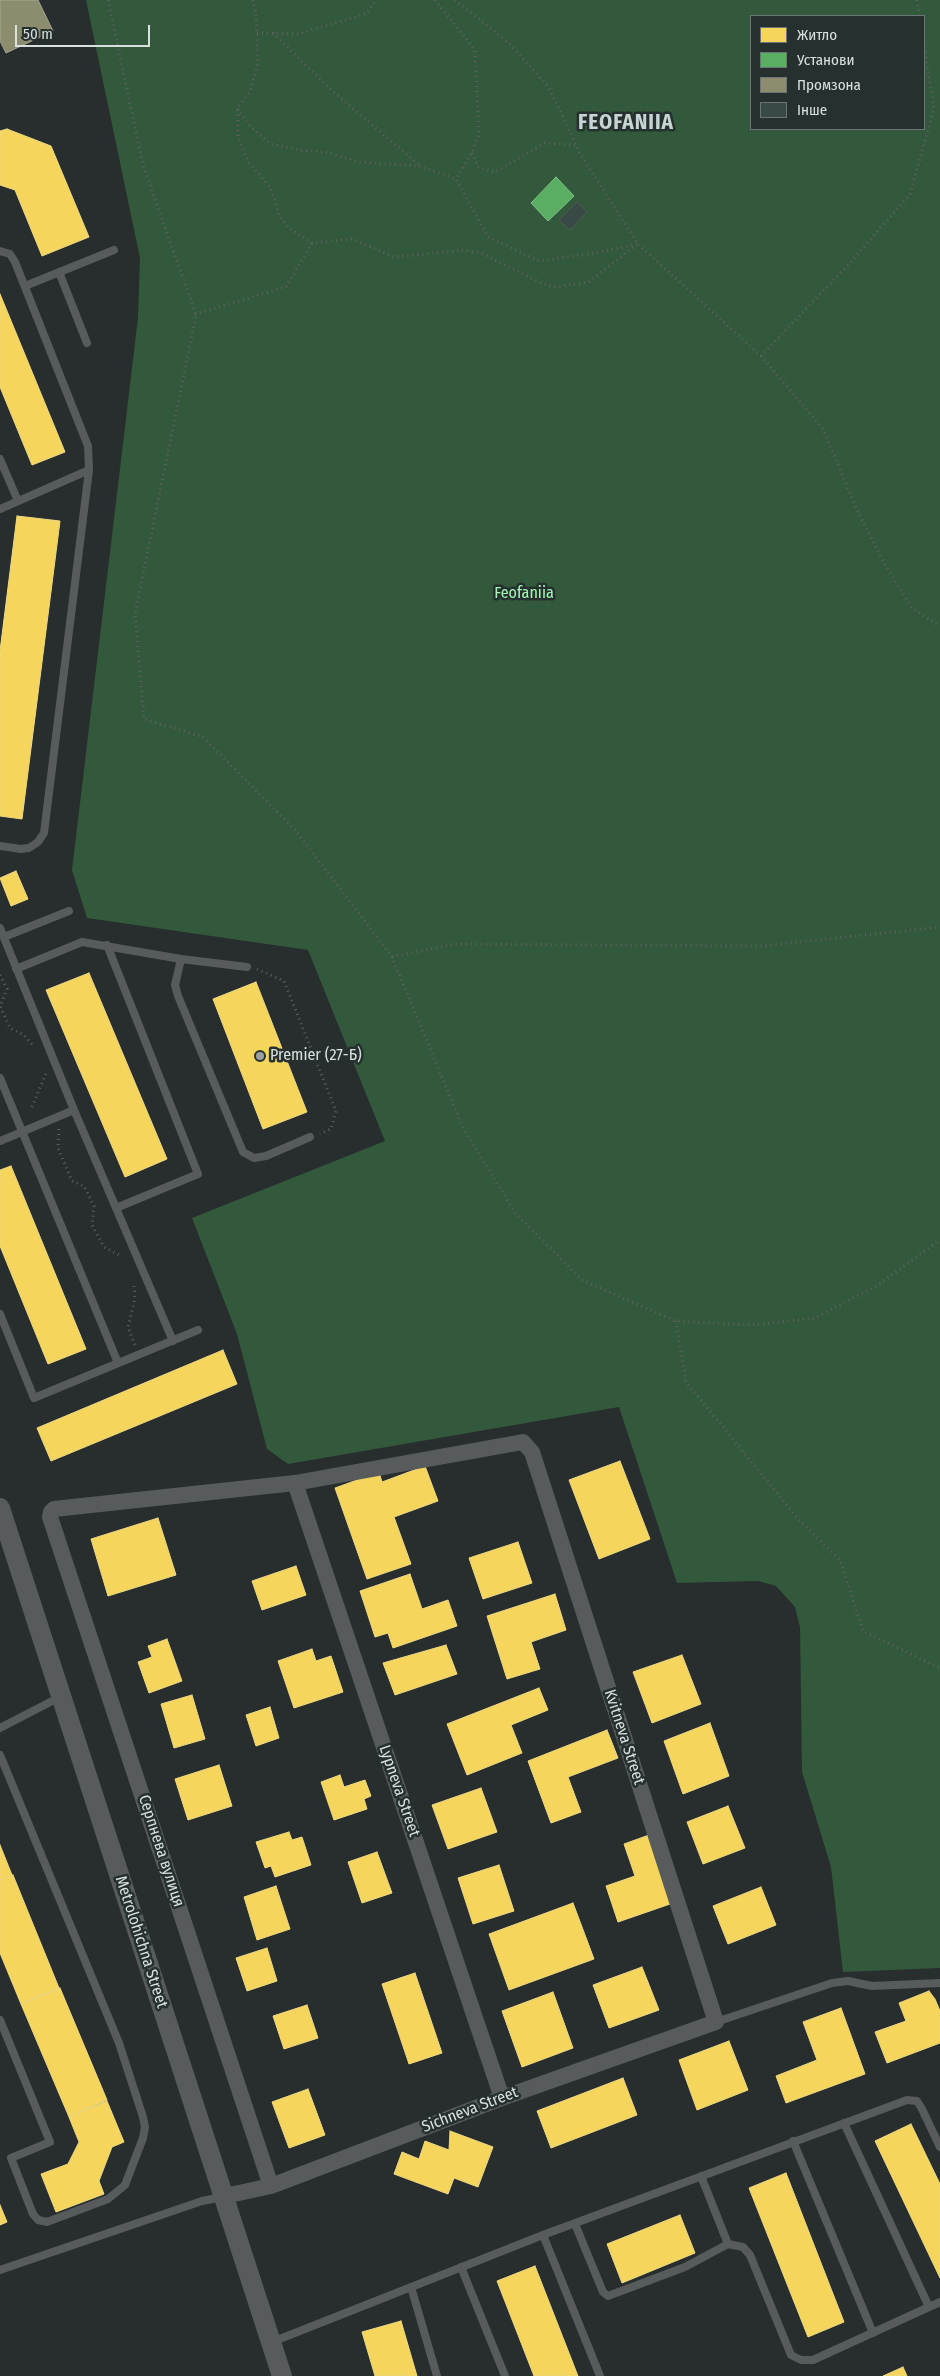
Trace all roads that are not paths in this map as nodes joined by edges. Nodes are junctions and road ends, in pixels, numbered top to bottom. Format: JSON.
{"nodes":[{"id":1,"x":114,"y":250,"type":"dead end"},
{"id":2,"x":0,"y":251,"type":"edge"},
{"id":3,"x":59,"y":272,"type":"junction"},
{"id":4,"x":24,"y":286,"type":"junction"},
{"id":5,"x":87,"y":344,"type":"dead end"},
{"id":6,"x":0,"y":459,"type":"edge"},
{"id":7,"x":90,"y":470,"type":"junction"},
{"id":8,"x":18,"y":501,"type":"junction"},
{"id":9,"x":0,"y":509,"type":"edge"},
{"id":10,"x":0,"y":846,"type":"edge"},
{"id":11,"x":69,"y":911,"type":"dead end"},
{"id":12,"x":0,"y":928,"type":"edge"},
{"id":13,"x":4,"y":937,"type":"junction"},
{"id":14,"x":107,"y":946,"type":"junction"},
{"id":15,"x":181,"y":959,"type":"junction"},
{"id":16,"x":247,"y":967,"type":"road end"},
{"id":17,"x":16,"y":968,"type":"junction"},
{"id":18,"x":0,"y":1078,"type":"edge"},
{"id":19,"x":74,"y":1110,"type":"junction"},
{"id":20,"x":23,"y":1131,"type":"junction"},
{"id":21,"x":310,"y":1138,"type":"road end"},
{"id":22,"x":0,"y":1141,"type":"edge"},
{"id":23,"x":116,"y":1208,"type":"junction"},
{"id":24,"x":0,"y":1314,"type":"edge"},
{"id":25,"x":198,"y":1330,"type":"dead end"},
{"id":26,"x":173,"y":1340,"type":"junction"},
{"id":27,"x":118,"y":1363,"type":"junction"},
{"id":28,"x":295,"y":1483,"type":"junction"},
{"id":29,"x":0,"y":1508,"type":"edge"},
{"id":30,"x":61,"y":1697,"type":"junction"},
{"id":31,"x":0,"y":1728,"type":"edge"},
{"id":32,"x":0,"y":1755,"type":"edge"},
{"id":33,"x":940,"y":1983,"type":"edge"},
{"id":34,"x":0,"y":2020,"type":"edge"},
{"id":35,"x":716,"y":2022,"type":"junction"},
{"id":36,"x":502,"y":2098,"type":"junction"},
{"id":37,"x":844,"y":2123,"type":"junction"},
{"id":38,"x":793,"y":2141,"type":"junction"},
{"id":39,"x":940,"y":2147,"type":"edge"},
{"id":40,"x":701,"y":2176,"type":"junction"},
{"id":41,"x":272,"y":2186,"type":"junction"},
{"id":42,"x":225,"y":2196,"type":"junction"},
{"id":43,"x":575,"y":2224,"type":"junction"},
{"id":44,"x":543,"y":2235,"type":"junction"},
{"id":45,"x":728,"y":2244,"type":"junction"},
{"id":46,"x":461,"y":2267,"type":"junction"},
{"id":47,"x":0,"y":2270,"type":"edge"},
{"id":48,"x":411,"y":2287,"type":"junction"},
{"id":49,"x":940,"y":2302,"type":"edge"},
{"id":50,"x":929,"y":2307,"type":"junction"},
{"id":51,"x":872,"y":2333,"type":"junction"},
{"id":52,"x":272,"y":2342,"type":"junction"},
{"id":53,"x":282,"y":2376,"type":"edge"},
{"id":54,"x":437,"y":2376,"type":"edge"},
{"id":55,"x":505,"y":2376,"type":"edge"},
{"id":56,"x":600,"y":2376,"type":"edge"}],
"edges":[{"from":1,"to":3,"type":"lane"},
{"from":2,"to":4,"type":"lane"},
{"from":3,"to":4,"type":"lane"},
{"from":3,"to":5,"type":"lane"},
{"from":4,"to":7,"type":"lane"},
{"from":6,"to":8,"type":"lane"},
{"from":7,"to":8,"type":"lane"},
{"from":7,"to":10,"type":"lane"},
{"from":8,"to":9,"type":"lane"},
{"from":11,"to":13,"type":"lane"},
{"from":12,"to":13,"type":"lane"},
{"from":13,"to":17,"type":"lane"},
{"from":14,"to":15,"type":"lane"},
{"from":14,"to":17,"type":"lane"},
{"from":14,"to":23,"type":"lane"},
{"from":15,"to":16,"type":"lane"},
{"from":15,"to":21,"type":"lane"},
{"from":17,"to":19,"type":"lane"},
{"from":18,"to":20,"type":"lane"},
{"from":19,"to":20,"type":"lane"},
{"from":19,"to":23,"type":"lane"},
{"from":20,"to":22,"type":"lane"},
{"from":20,"to":27,"type":"lane"},
{"from":23,"to":26,"type":"lane"},
{"from":24,"to":27,"type":"lane"},
{"from":25,"to":26,"type":"lane"},
{"from":26,"to":27,"type":"lane"},
{"from":28,"to":35,"type":"street","name":"Kvitneva Street"},
{"from":28,"to":36,"type":"street","name":"Lypneva Street"},
{"from":28,"to":41,"type":"street","name":"Серпнева вулиця"},
{"from":29,"to":30,"type":"street","name":"Metrolohichna Street"},
{"from":30,"to":31,"type":"lane"},
{"from":30,"to":42,"type":"street","name":"Metrolohichna Street"},
{"from":32,"to":34,"type":"lane"},
{"from":33,"to":35,"type":"lane"},
{"from":35,"to":36,"type":"street","name":"Sichneva Street"},
{"from":36,"to":41,"type":"street","name":"Sichneva Street"},
{"from":37,"to":38,"type":"lane"},
{"from":37,"to":39,"type":"lane"},
{"from":37,"to":50,"type":"lane"},
{"from":38,"to":40,"type":"lane"},
{"from":38,"to":51,"type":"lane"},
{"from":40,"to":43,"type":"lane"},
{"from":40,"to":45,"type":"lane"},
{"from":41,"to":42,"type":"street","name":"Sichneva Street"},
{"from":42,"to":47,"type":"lane"},
{"from":42,"to":52,"type":"street","name":"Metrolohichna Street"},
{"from":43,"to":44,"type":"lane"},
{"from":43,"to":45,"type":"lane"},
{"from":44,"to":46,"type":"lane"},
{"from":44,"to":56,"type":"lane"},
{"from":45,"to":51,"type":"lane"},
{"from":46,"to":48,"type":"lane"},
{"from":46,"to":55,"type":"lane"},
{"from":48,"to":52,"type":"lane"},
{"from":48,"to":54,"type":"lane"},
{"from":49,"to":50,"type":"lane"},
{"from":50,"to":51,"type":"lane"},
{"from":52,"to":53,"type":"street","name":"Metrolohichna Street"}]}
